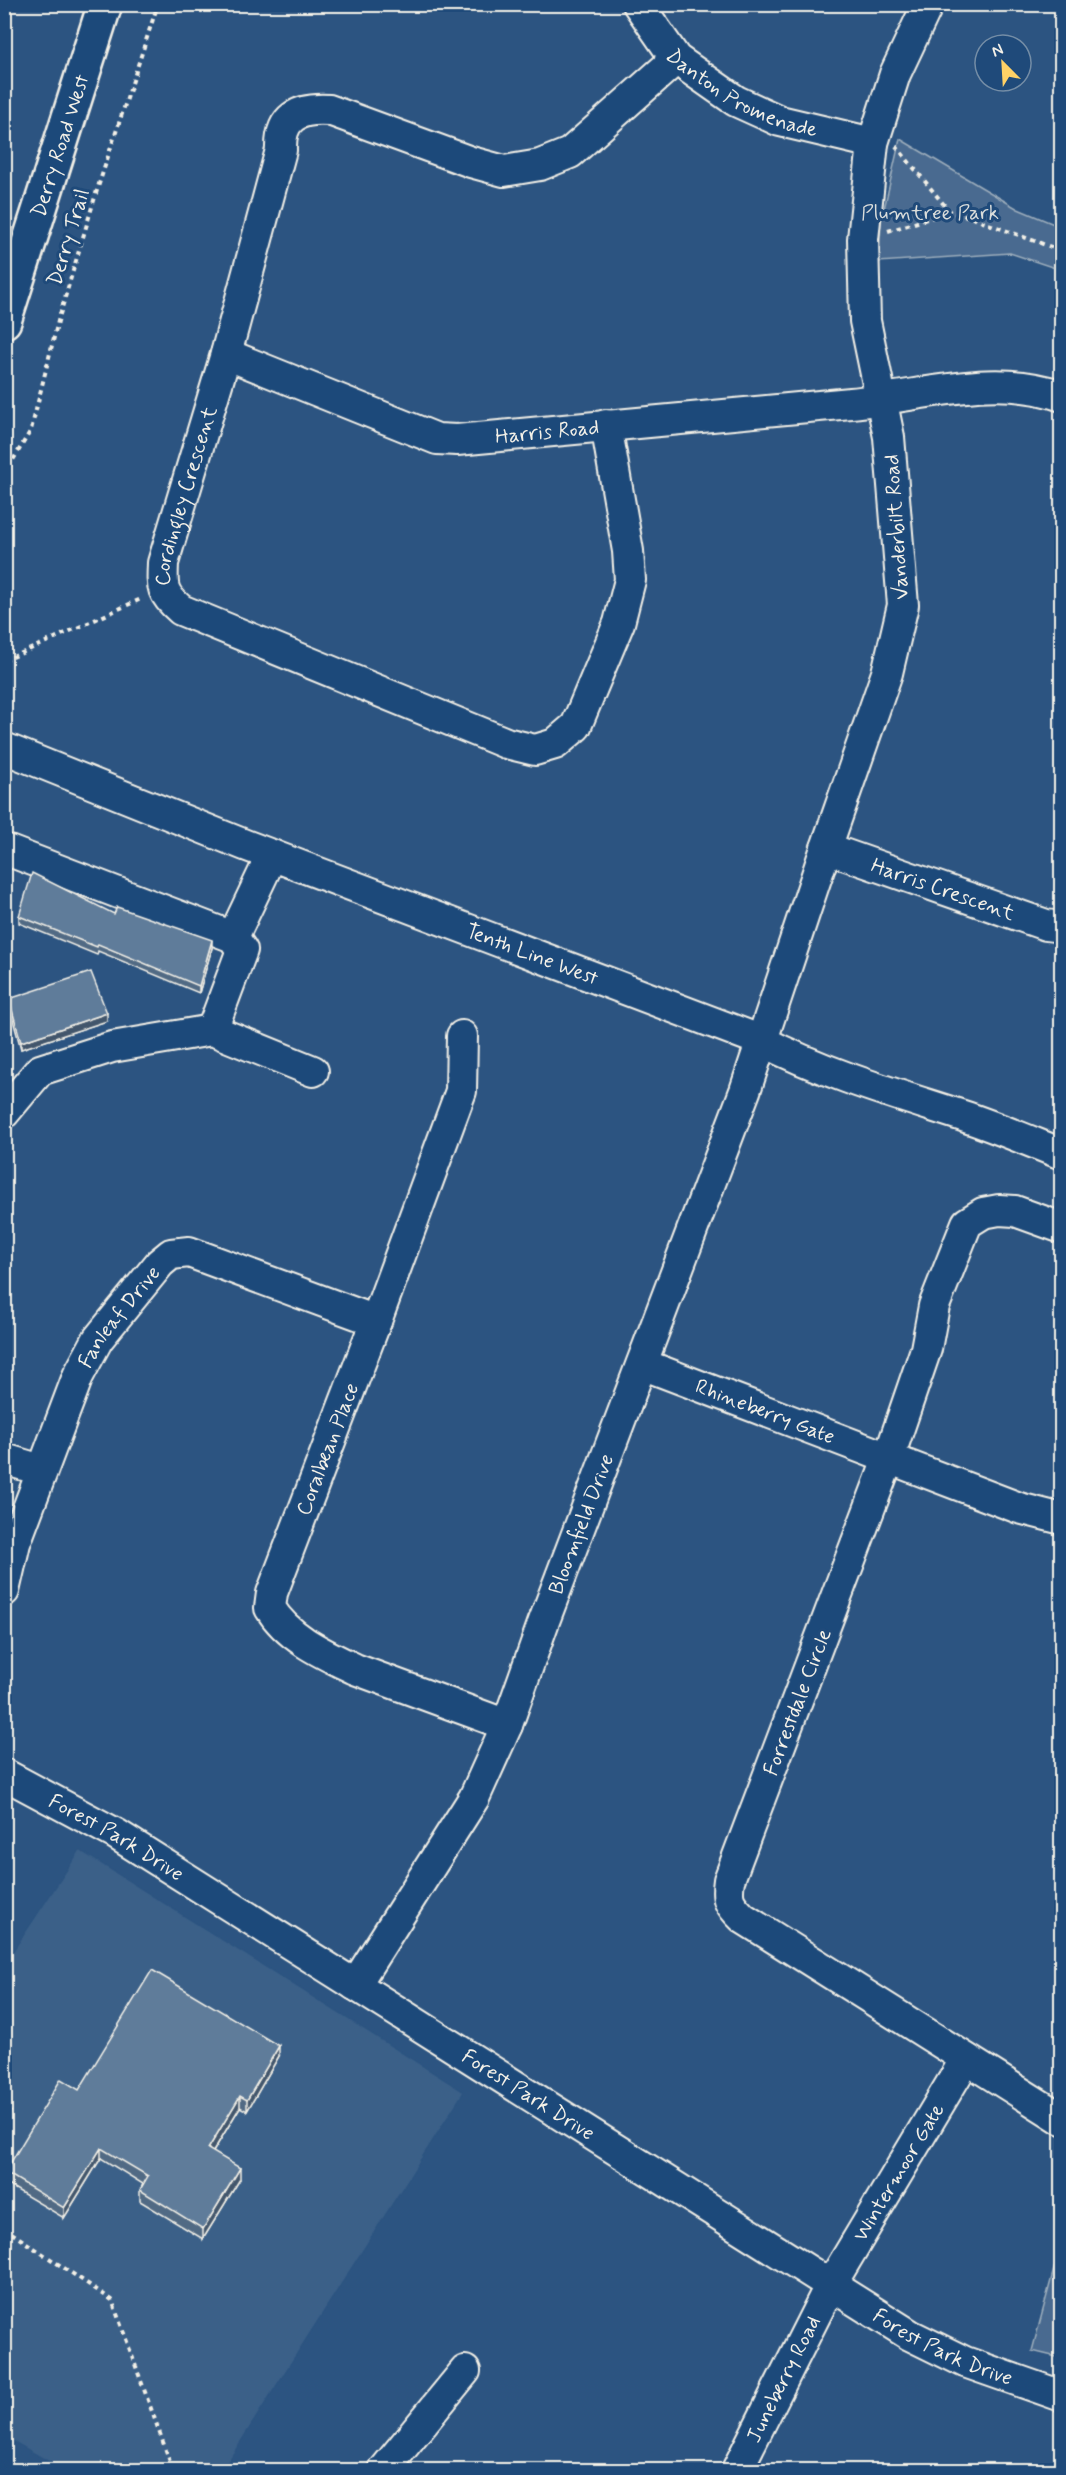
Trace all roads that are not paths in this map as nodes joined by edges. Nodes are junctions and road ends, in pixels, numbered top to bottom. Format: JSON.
{"nodes":[{"id":1,"x":105,"y":4,"type":"edge"},
{"id":2,"x":638,"y":4,"type":"edge"},
{"id":3,"x":928,"y":4,"type":"edge"},
{"id":4,"x":676,"y":59,"type":"junction"},
{"id":5,"x":875,"y":134,"type":"junction"},
{"id":6,"x":4,"y":321,"type":"edge"},
{"id":7,"x":226,"y":354,"type":"junction"},
{"id":8,"x":1062,"y":396,"type":"edge"},
{"id":9,"x":883,"y":400,"type":"junction"},
{"id":10,"x":606,"y":425,"type":"junction"},
{"id":11,"x":4,"y":748,"type":"edge"},
{"id":12,"x":826,"y":848,"type":"junction"},
{"id":13,"x":4,"y":849,"type":"edge"},
{"id":14,"x":272,"y":855,"type":"junction"},
{"id":15,"x":1062,"y":927,"type":"edge"},
{"id":16,"x":233,"y":937,"type":"junction"},
{"id":17,"x":212,"y":1030,"type":"junction"},
{"id":18,"x":462,"y":1036,"type":"dead end"},
{"id":19,"x":762,"y":1041,"type":"junction"},
{"id":20,"x":313,"y":1071,"type":"dead end"},
{"id":21,"x":4,"y":1113,"type":"edge"},
{"id":22,"x":1062,"y":1154,"type":"edge"},
{"id":23,"x":1062,"y":1228,"type":"edge"},
{"id":24,"x":376,"y":1321,"type":"junction"},
{"id":25,"x":642,"y":1364,"type":"junction"},
{"id":26,"x":890,"y":1457,"type":"junction"},
{"id":27,"x":4,"y":1459,"type":"edge"},
{"id":28,"x":41,"y":1470,"type":"junction"},
{"id":29,"x":1062,"y":1519,"type":"edge"},
{"id":30,"x":4,"y":1591,"type":"edge"},
{"id":31,"x":507,"y":1725,"type":"junction"},
{"id":32,"x":4,"y":1774,"type":"edge"},
{"id":33,"x":355,"y":1985,"type":"junction"},
{"id":34,"x":966,"y":2059,"type":"junction"},
{"id":35,"x":1062,"y":2119,"type":"edge"},
{"id":36,"x":830,"y":2286,"type":"junction"},
{"id":37,"x":465,"y":2371,"type":"dead end"},
{"id":38,"x":1062,"y":2396,"type":"edge"},
{"id":39,"x":384,"y":2470,"type":"edge"},
{"id":40,"x":736,"y":2470,"type":"edge"}],
"edges":[{"from":1,"to":6,"type":"main road","name":"Derry Road West"},
{"from":2,"to":4,"type":"street","name":"Danton Promenade"},
{"from":3,"to":5,"type":"street","name":"Vanderbilt Road"},
{"from":4,"to":5,"type":"street","name":"Danton Promenade"},
{"from":4,"to":7,"type":"street","name":"Cordingley Crescent"},
{"from":5,"to":9,"type":"street","name":"Vanderbilt Road"},
{"from":7,"to":10,"type":"street","name":"Harris Road"},
{"from":7,"to":10,"type":"street","name":"Cordingley Crescent"},
{"from":8,"to":9,"type":"street"},
{"from":9,"to":10,"type":"street","name":"Harris Road"},
{"from":9,"to":12,"type":"street","name":"Vanderbilt Road"},
{"from":11,"to":14,"type":"street","name":"Tenth Line West"},
{"from":12,"to":15,"type":"street","name":"Harris Crescent"},
{"from":12,"to":19,"type":"street","name":"Vanderbilt Road"},
{"from":13,"to":16,"type":"street"},
{"from":14,"to":16,"type":"street"},
{"from":14,"to":19,"type":"street","name":"Tenth Line West"},
{"from":16,"to":17,"type":"street"},
{"from":17,"to":20,"type":"street"},
{"from":17,"to":21,"type":"street"},
{"from":18,"to":24,"type":"street","name":"Coralbean Place"},
{"from":19,"to":22,"type":"street","name":"Tenth Line West"},
{"from":19,"to":25,"type":"street","name":"Bloomfield Drive"},
{"from":23,"to":26,"type":"street","name":"Forrestdale Circle"},
{"from":24,"to":28,"type":"street","name":"Fanleaf Drive"},
{"from":24,"to":31,"type":"street","name":"Coralbean Place"},
{"from":25,"to":26,"type":"street","name":"Rhineberry Gate"},
{"from":25,"to":31,"type":"street","name":"Bloomfield Drive"},
{"from":26,"to":29,"type":"street","name":"Rhineberry Gate"},
{"from":26,"to":34,"type":"street","name":"Forrestdale Circle"},
{"from":27,"to":28,"type":"street"},
{"from":28,"to":30,"type":"street","name":"Fanleaf Drive"},
{"from":31,"to":33,"type":"street","name":"Bloomfield Drive"},
{"from":32,"to":33,"type":"street","name":"Forest Park Drive"},
{"from":33,"to":36,"type":"street","name":"Forest Park Drive"},
{"from":34,"to":35,"type":"street","name":"Forrestdale Circle"},
{"from":34,"to":36,"type":"street","name":"Wintermoor Gate"},
{"from":36,"to":38,"type":"street","name":"Forest Park Drive"},
{"from":36,"to":40,"type":"street","name":"Juneberry Road"},
{"from":37,"to":39,"type":"street"}]}
